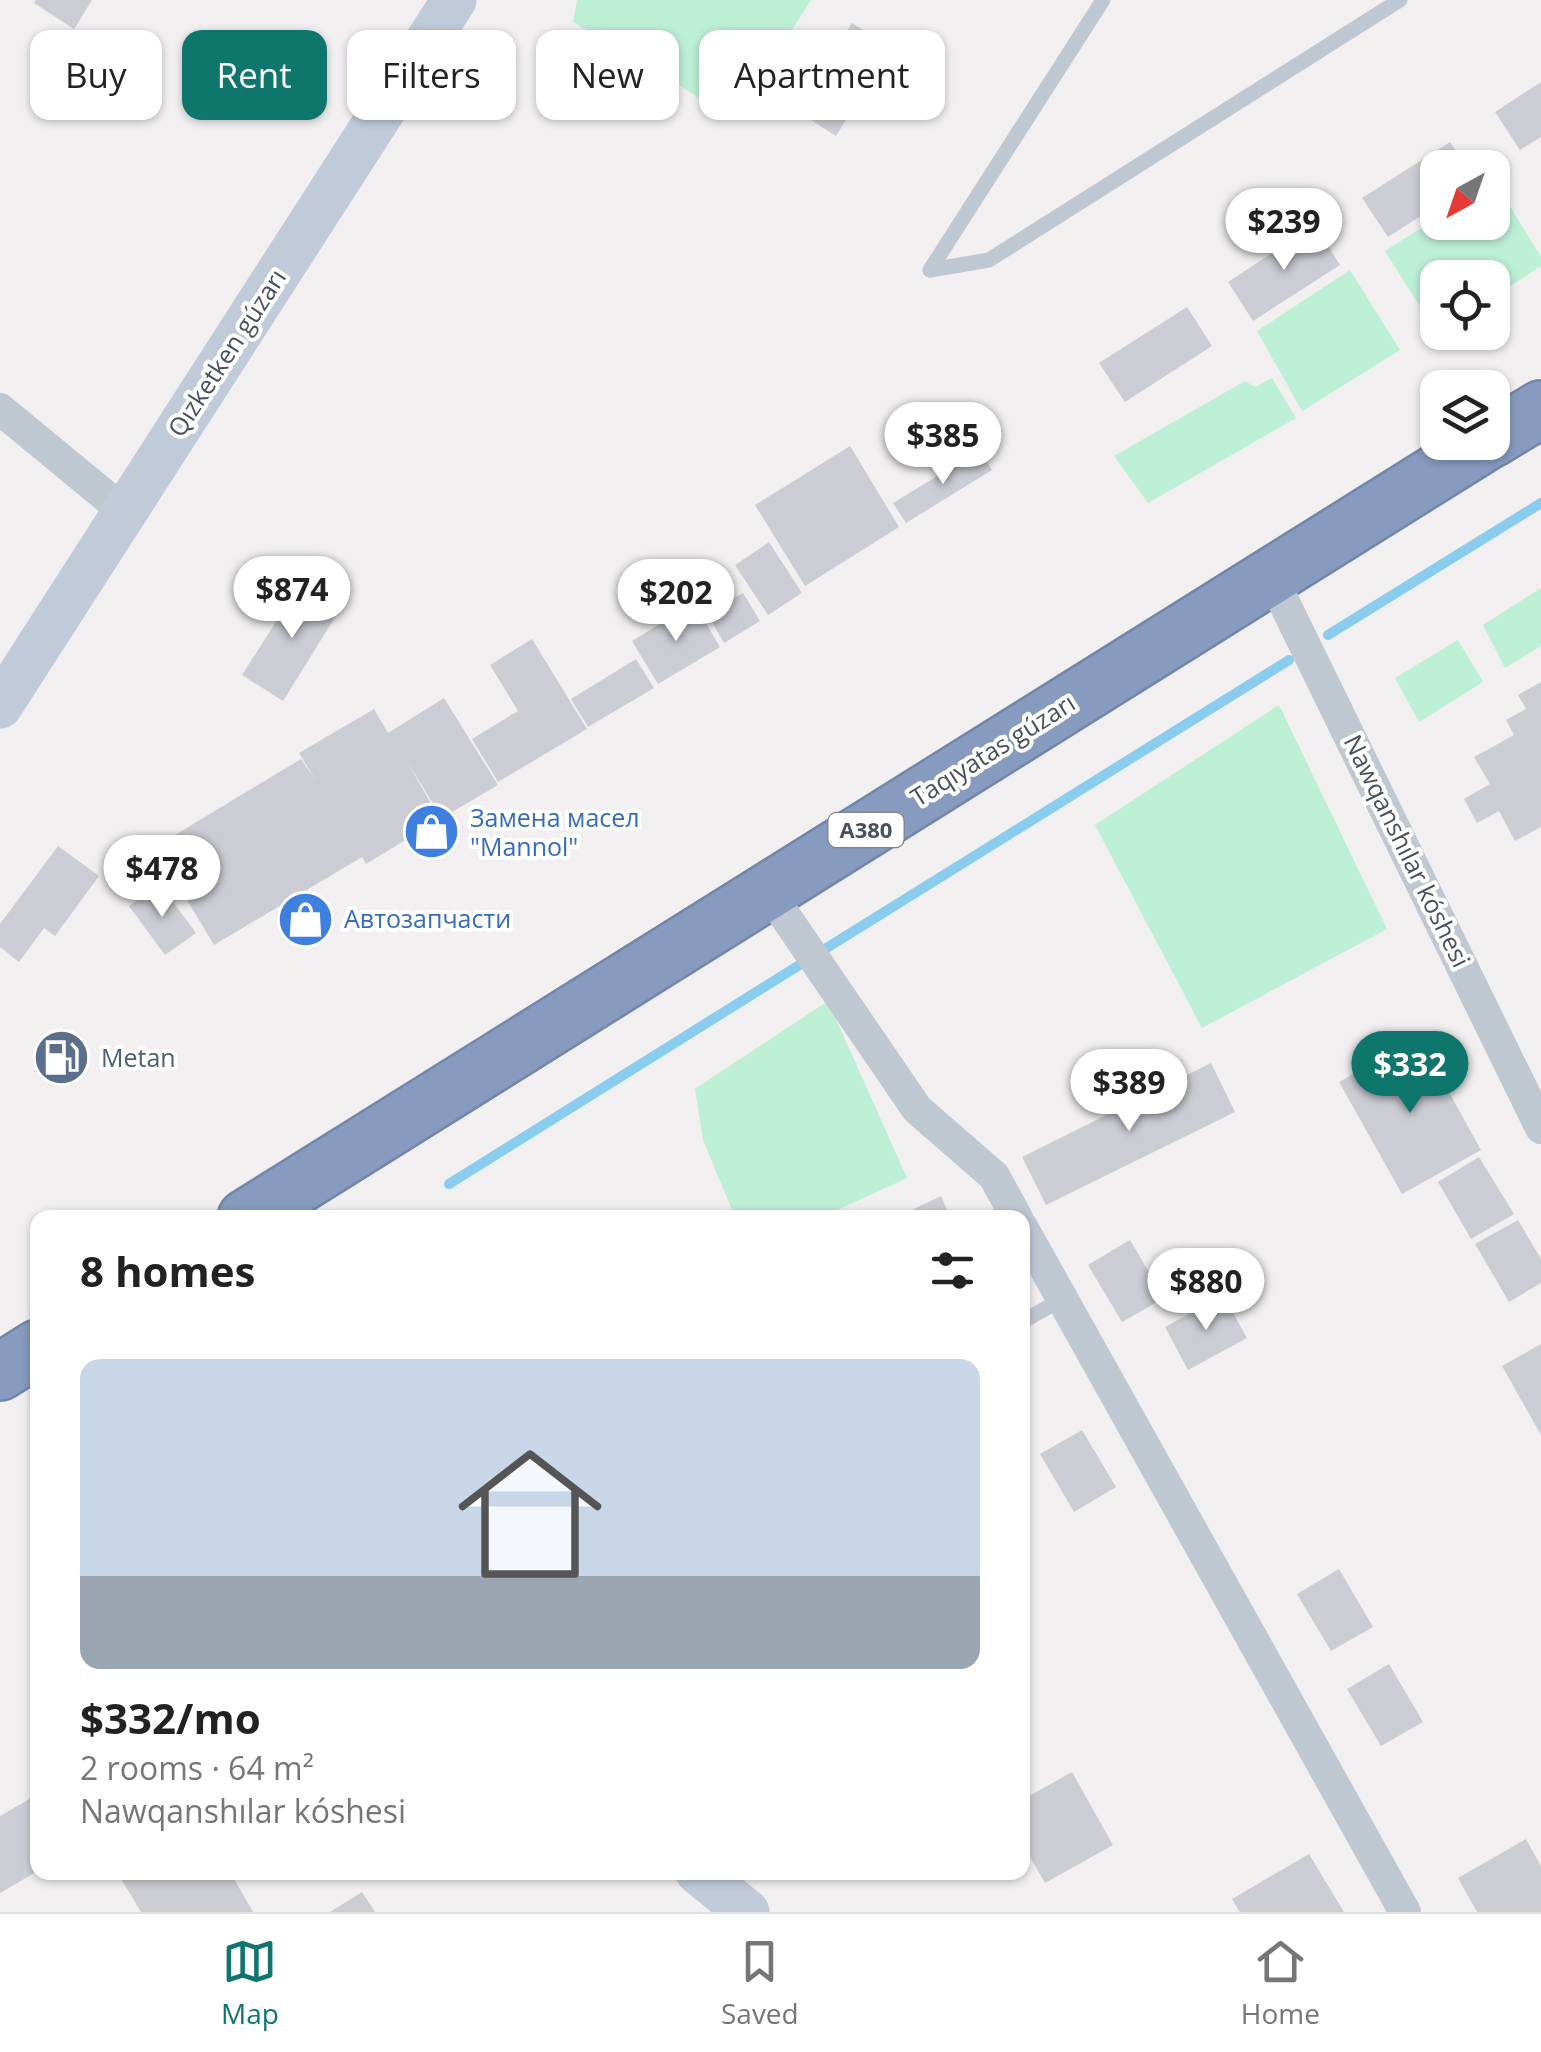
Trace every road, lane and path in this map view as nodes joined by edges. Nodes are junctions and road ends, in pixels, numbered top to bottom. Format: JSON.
{"nodes":[{"id":1,"x":454,"y":0,"type":"edge"},
{"id":2,"x":1103,"y":0,"type":"edge"},
{"id":3,"x":1400,"y":0,"type":"edge"},
{"id":4,"x":0,"y":409,"type":"edge"},
{"id":5,"x":1541,"y":409,"type":"edge"},
{"id":6,"x":1510,"y":428,"type":"edge"},
{"id":7,"x":1458,"y":460,"type":"edge"},
{"id":8,"x":125,"y":512,"type":"junction"},
{"id":9,"x":1271,"y":576,"type":"junction"},
{"id":10,"x":0,"y":706,"type":"edge"},
{"id":11,"x":768,"y":891,"type":"junction"},
{"id":12,"x":1541,"y":1128,"type":"edge"},
{"id":13,"x":259,"y":1210,"type":"edge"},
{"id":14,"x":1013,"y":1210,"type":"edge"},
{"id":15,"x":1030,"y":1242,"type":"edge"},
{"id":16,"x":1062,"y":1300,"type":"junction"},
{"id":17,"x":1030,"y":1318,"type":"edge"},
{"id":18,"x":30,"y":1353,"type":"edge"},
{"id":19,"x":0,"y":1372,"type":"edge"},
{"id":20,"x":708,"y":1880,"type":"edge"},
{"id":21,"x":746,"y":1912,"type":"edge"},
{"id":22,"x":1405,"y":1912,"type":"edge"}],
"edges":[{"from":1,"to":8,"type":"street","name":"Qızketken gúzarı"},
{"from":2,"to":3,"type":"lane"},
{"from":4,"to":8,"type":"street"},
{"from":5,"to":6,"type":"highway","name":"Taqıyatas gúzarı","number":"A380"},
{"from":7,"to":9,"type":"highway","name":"Taqıyatas gúzarı","number":"A380"},
{"from":8,"to":10,"type":"street","name":"Qızketken gúzarı"},
{"from":9,"to":11,"type":"highway","name":"Taqıyatas gúzarı","number":"A380"},
{"from":9,"to":12,"type":"street","name":"Nawqanshılar kóshesi"},
{"from":11,"to":13,"type":"highway","name":"Taqıyatas gúzarı","number":"A380"},
{"from":11,"to":14,"type":"street"},
{"from":15,"to":16,"type":"street"},
{"from":16,"to":17,"type":"lane"},
{"from":16,"to":22,"type":"street"},
{"from":18,"to":19,"type":"highway"},
{"from":20,"to":21,"type":"street"}]}
